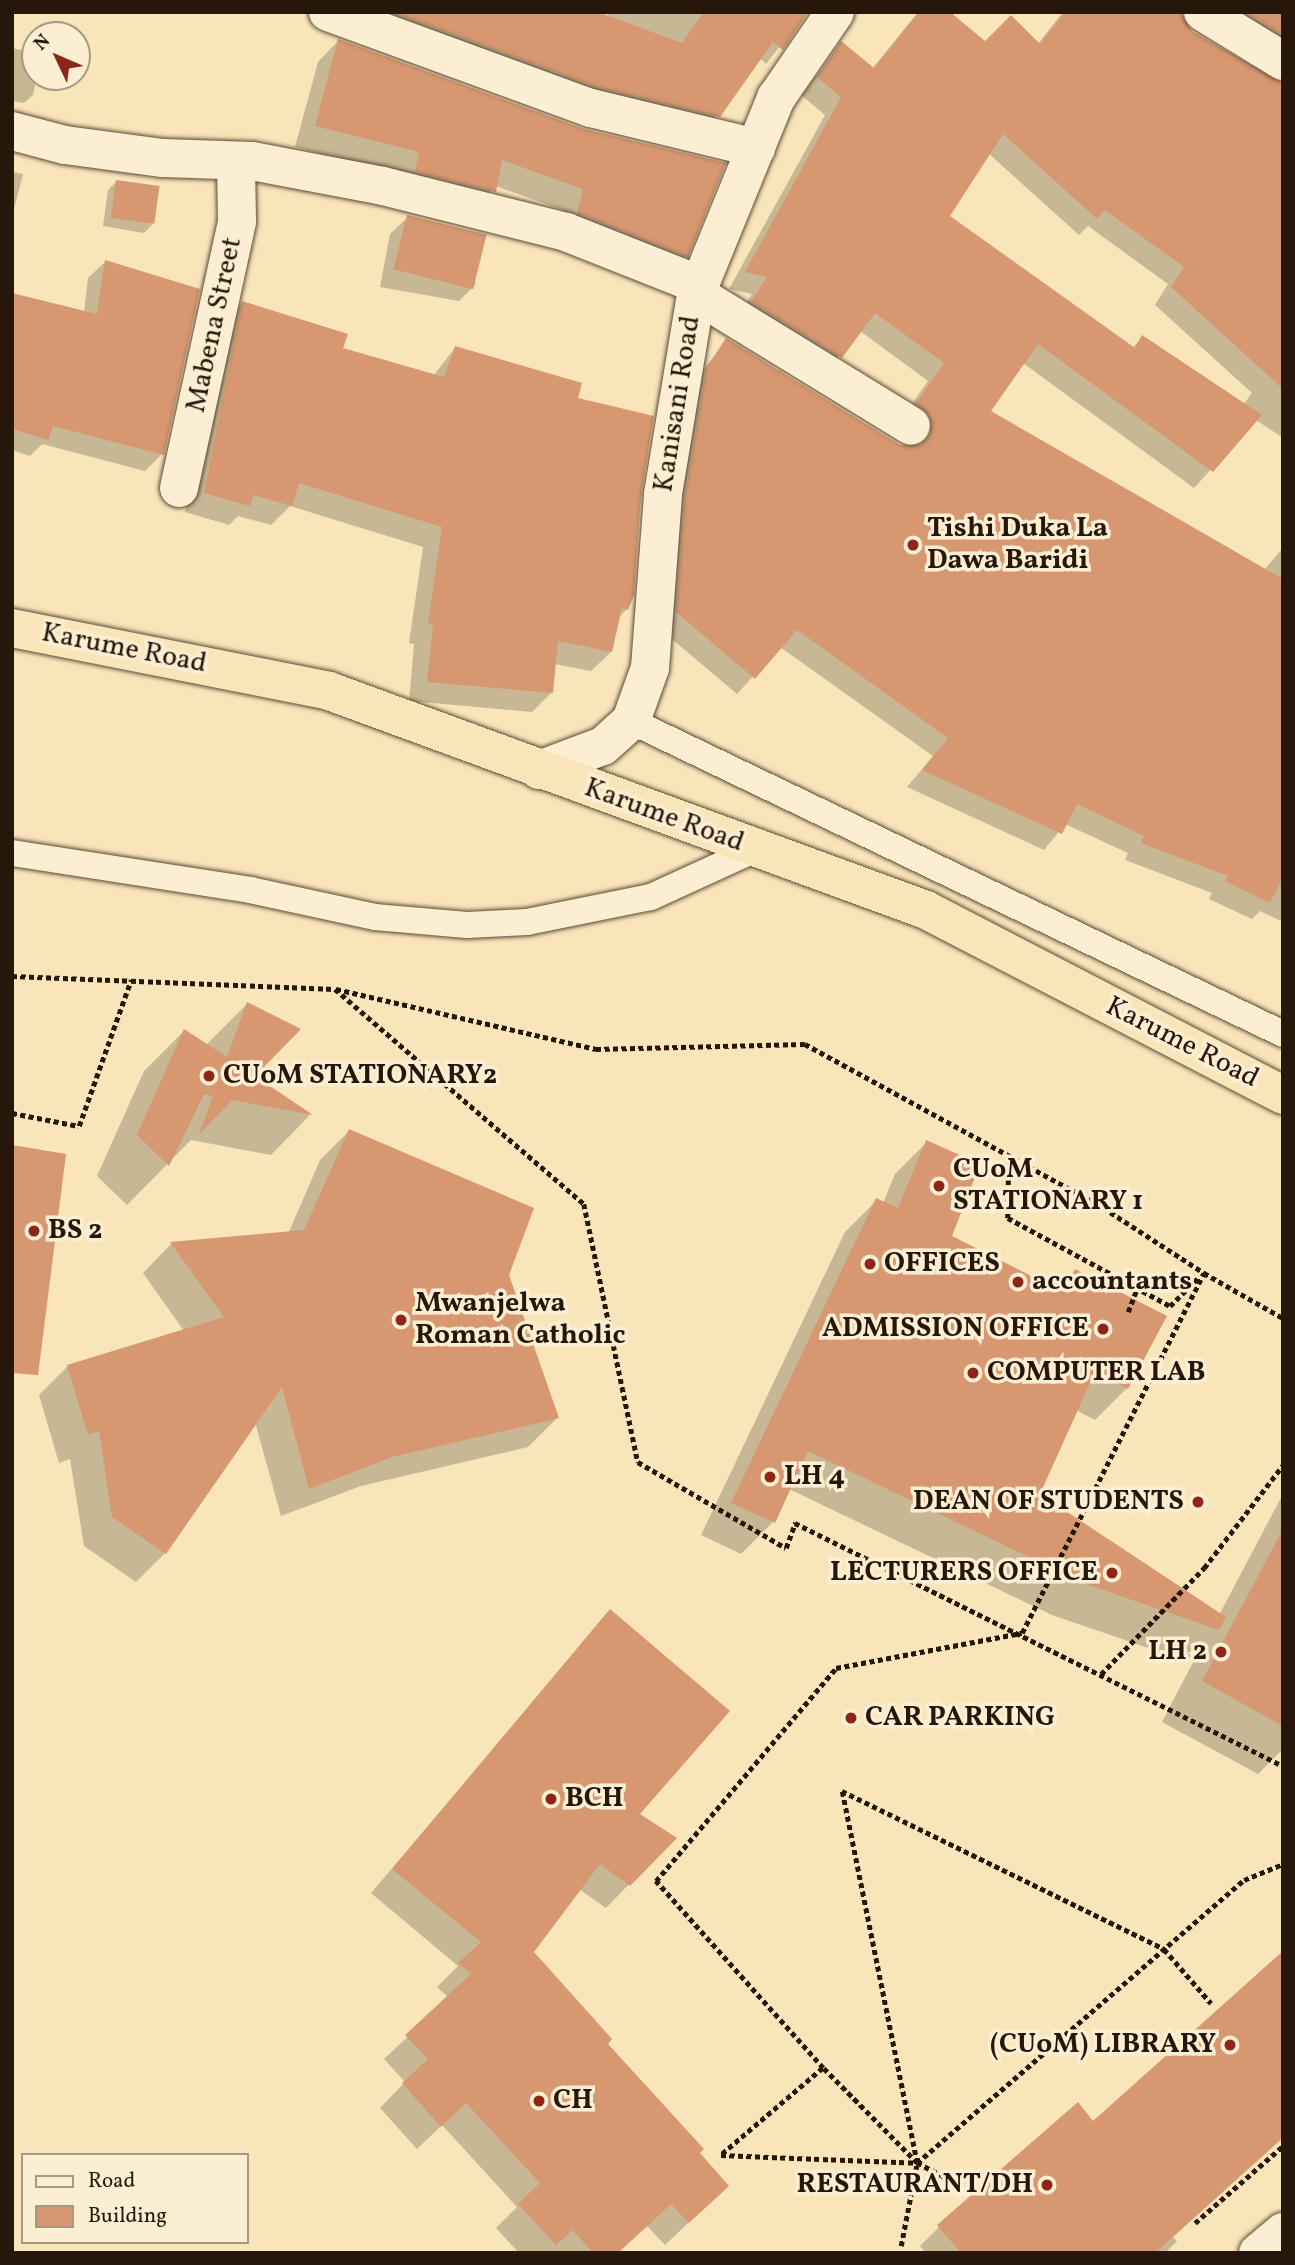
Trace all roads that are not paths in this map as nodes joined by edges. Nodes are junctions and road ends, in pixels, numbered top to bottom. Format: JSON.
{"nodes":[{"id":1,"x":328,"y":12,"type":"edge"},
{"id":2,"x":835,"y":12,"type":"edge"},
{"id":3,"x":1203,"y":12,"type":"edge"},
{"id":4,"x":1283,"y":61,"type":"edge"},
{"id":5,"x":12,"y":131,"type":"edge"},
{"id":6,"x":756,"y":148,"type":"junction"},
{"id":7,"x":244,"y":161,"type":"junction"},
{"id":8,"x":698,"y":289,"type":"junction"},
{"id":9,"x":911,"y":426,"type":"dead end"},
{"id":10,"x":179,"y":488,"type":"dead end"},
{"id":11,"x":12,"y":628,"type":"edge"},
{"id":12,"x":631,"y":721,"type":"junction"},
{"id":13,"x":539,"y":770,"type":"junction"},
{"id":14,"x":756,"y":849,"type":"junction"},
{"id":15,"x":12,"y":853,"type":"edge"},
{"id":16,"x":1283,"y":1034,"type":"edge"},
{"id":17,"x":1283,"y":1095,"type":"edge"},
{"id":18,"x":1283,"y":2232,"type":"edge"},
{"id":19,"x":1258,"y":2253,"type":"edge"}],
"edges":[{"from":1,"to":6,"type":"street"},
{"from":2,"to":6,"type":"street","name":"Kanisani Road"},
{"from":3,"to":4,"type":"street"},
{"from":5,"to":7,"type":"street"},
{"from":6,"to":8,"type":"street","name":"Kanisani Road"},
{"from":7,"to":8,"type":"street"},
{"from":7,"to":10,"type":"street","name":"Mabena Street"},
{"from":8,"to":9,"type":"street"},
{"from":8,"to":12,"type":"street","name":"Kanisani Road"},
{"from":11,"to":13,"type":"highway","name":"Karume Road"},
{"from":12,"to":13,"type":"street","name":"Kanisani Road"},
{"from":12,"to":16,"type":"lane"},
{"from":13,"to":14,"type":"highway","name":"Karume Road"},
{"from":14,"to":15,"type":"lane"},
{"from":14,"to":17,"type":"highway","name":"Karume Road"},
{"from":18,"to":19,"type":"street"}]}
